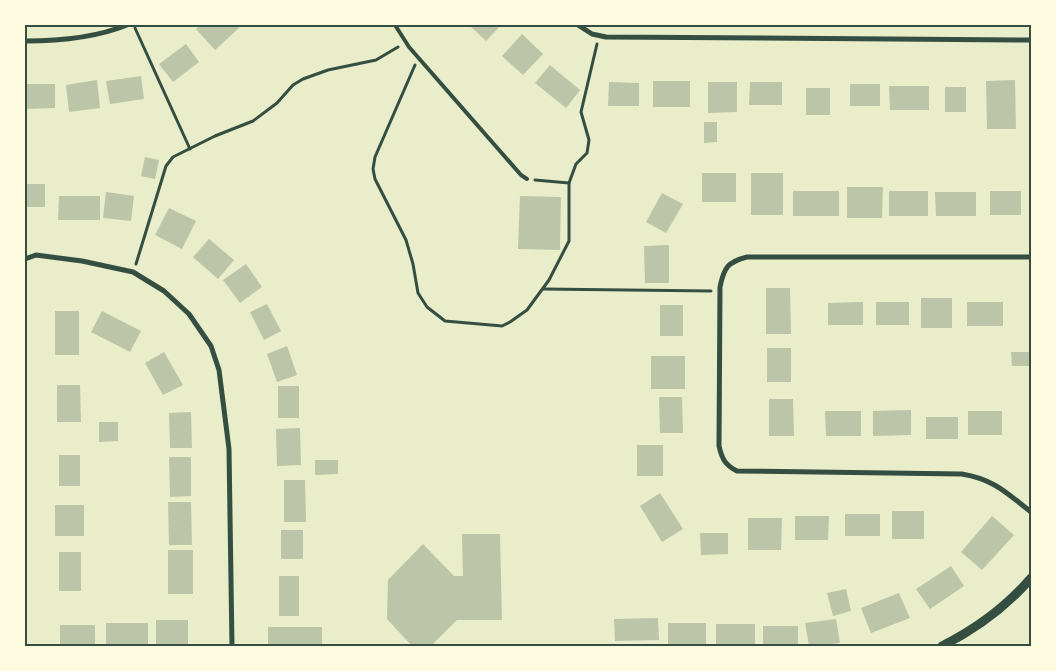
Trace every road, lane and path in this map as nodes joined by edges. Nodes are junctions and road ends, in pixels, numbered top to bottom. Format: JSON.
{"nodes":[{"id":1,"x":127,"y":25,"type":"edge"},
{"id":2,"x":134,"y":25,"type":"edge"},
{"id":3,"x":395,"y":25,"type":"edge"},
{"id":4,"x":578,"y":25,"type":"edge"},
{"id":5,"x":599,"y":35,"type":"junction"},
{"id":6,"x":1031,"y":40,"type":"edge"},
{"id":7,"x":25,"y":41,"type":"edge"},
{"id":8,"x":406,"y":43,"type":"junction"},
{"id":9,"x":418,"y":58,"type":"junction"},
{"id":10,"x":190,"y":149,"type":"junction"},
{"id":11,"x":527,"y":179,"type":"joint"},
{"id":12,"x":569,"y":183,"type":"junction"},
{"id":13,"x":1031,"y":256,"type":"edge"},
{"id":14,"x":25,"y":259,"type":"edge"},
{"id":15,"x":133,"y":272,"type":"junction"},
{"id":16,"x":542,"y":289,"type":"junction"},
{"id":17,"x":720,"y":291,"type":"junction"},
{"id":18,"x":1031,"y":512,"type":"edge"},
{"id":19,"x":1031,"y":578,"type":"edge"},
{"id":20,"x":232,"y":646,"type":"edge"},
{"id":21,"x":942,"y":646,"type":"edge"}],
"edges":[{"from":1,"to":7,"type":"street"},
{"from":2,"to":10,"type":"path"},
{"from":3,"to":8,"type":"lane"},
{"from":4,"to":5,"type":"street"},
{"from":5,"to":6,"type":"street"},
{"from":5,"to":12,"type":"path"},
{"from":8,"to":9,"type":"lane"},
{"from":8,"to":10,"type":"path"},
{"from":9,"to":11,"type":"lane"},
{"from":9,"to":16,"type":"path"},
{"from":10,"to":15,"type":"path"},
{"from":11,"to":12,"type":"path"},
{"from":12,"to":16,"type":"path"},
{"from":13,"to":17,"type":"street"},
{"from":14,"to":15,"type":"street"},
{"from":15,"to":20,"type":"street"},
{"from":16,"to":17,"type":"path"},
{"from":17,"to":18,"type":"street"},
{"from":19,"to":21,"type":"street"}]}
